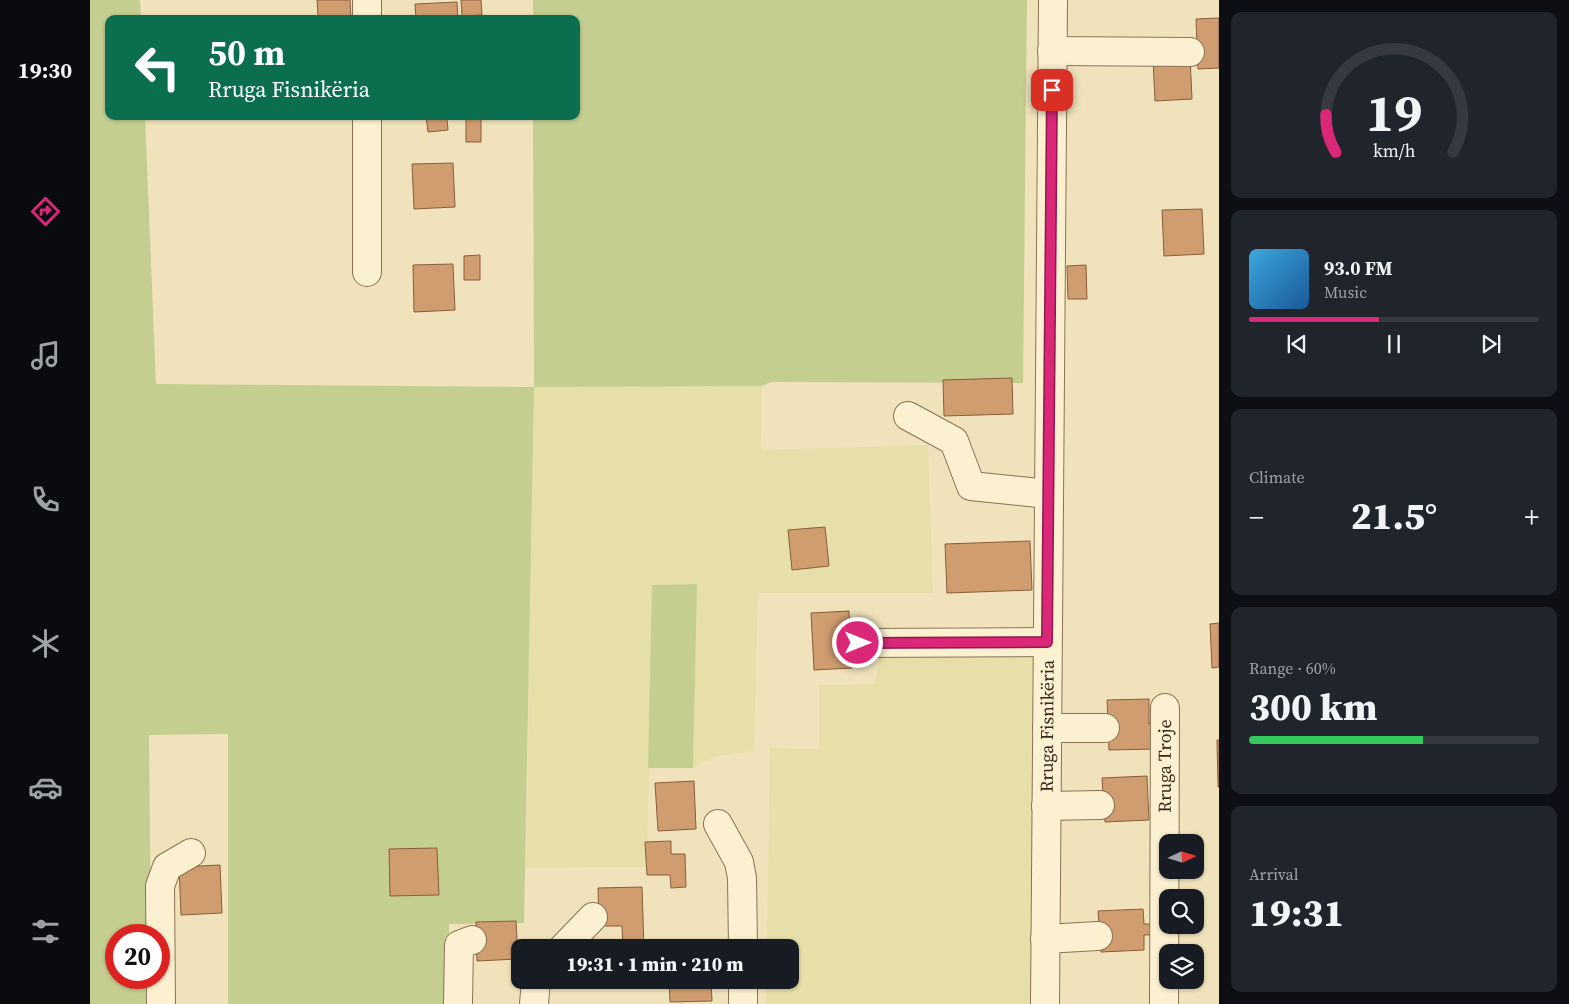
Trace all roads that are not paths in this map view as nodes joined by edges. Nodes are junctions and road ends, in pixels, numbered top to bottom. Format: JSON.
{"nodes":[{"id":1,"x":367,"y":0,"type":"edge"},
{"id":2,"x":1053,"y":0,"type":"edge"},
{"id":3,"x":367,"y":15,"type":"edge"},
{"id":4,"x":1052,"y":51,"type":"junction"},
{"id":5,"x":1190,"y":52,"type":"dead end"},
{"id":6,"x":367,"y":120,"type":"edge"},
{"id":7,"x":367,"y":272,"type":"dead end"},
{"id":8,"x":908,"y":416,"type":"dead end"},
{"id":9,"x":1049,"y":494,"type":"junction"},
{"id":10,"x":1047,"y":642,"type":"junction"},
{"id":11,"x":858,"y":643,"type":"dead end"},
{"id":12,"x":1165,"y":708,"type":"dead end"},
{"id":13,"x":1047,"y":728,"type":"junction"},
{"id":14,"x":1105,"y":728,"type":"dead end"},
{"id":15,"x":1100,"y":805,"type":"dead end"},
{"id":16,"x":1046,"y":806,"type":"junction"},
{"id":17,"x":718,"y":824,"type":"dead end"},
{"id":18,"x":191,"y":853,"type":"dead end"},
{"id":19,"x":593,"y":917,"type":"dead end"},
{"id":20,"x":1098,"y":936,"type":"dead end"},
{"id":21,"x":1045,"y":938,"type":"junction"},
{"id":22,"x":572,"y":939,"type":"edge"},
{"id":23,"x":742,"y":939,"type":"edge"},
{"id":24,"x":472,"y":940,"type":"dead end"},
{"id":25,"x":535,"y":989,"type":"edge"},
{"id":26,"x":742,"y":989,"type":"edge"},
{"id":27,"x":161,"y":1004,"type":"edge"},
{"id":28,"x":458,"y":1004,"type":"edge"},
{"id":29,"x":534,"y":1004,"type":"edge"},
{"id":30,"x":743,"y":1004,"type":"edge"},
{"id":31,"x":1045,"y":1004,"type":"edge"},
{"id":32,"x":1164,"y":1004,"type":"edge"}],
"edges":[{"from":1,"to":3,"type":"street"},
{"from":2,"to":4,"type":"street","name":"Rruga Fisnikëria"},
{"from":4,"to":5,"type":"street"},
{"from":4,"to":9,"type":"street","name":"Rruga Fisnikëria"},
{"from":6,"to":7,"type":"street"},
{"from":8,"to":9,"type":"street"},
{"from":9,"to":10,"type":"street","name":"Rruga Fisnikëria"},
{"from":10,"to":11,"type":"street"},
{"from":10,"to":13,"type":"street","name":"Rruga Fisnikëria"},
{"from":12,"to":32,"type":"street","name":"Rruga Troje"},
{"from":13,"to":14,"type":"street"},
{"from":13,"to":16,"type":"street","name":"Rruga Fisnikëria"},
{"from":15,"to":16,"type":"street"},
{"from":16,"to":21,"type":"street","name":"Rruga Fisnikëria"},
{"from":17,"to":23,"type":"street"},
{"from":18,"to":27,"type":"street"},
{"from":19,"to":22,"type":"street"},
{"from":20,"to":21,"type":"street"},
{"from":21,"to":31,"type":"street","name":"Rruga Fisnikëria"},
{"from":24,"to":28,"type":"street"},
{"from":25,"to":29,"type":"street"},
{"from":26,"to":30,"type":"street"}]}
